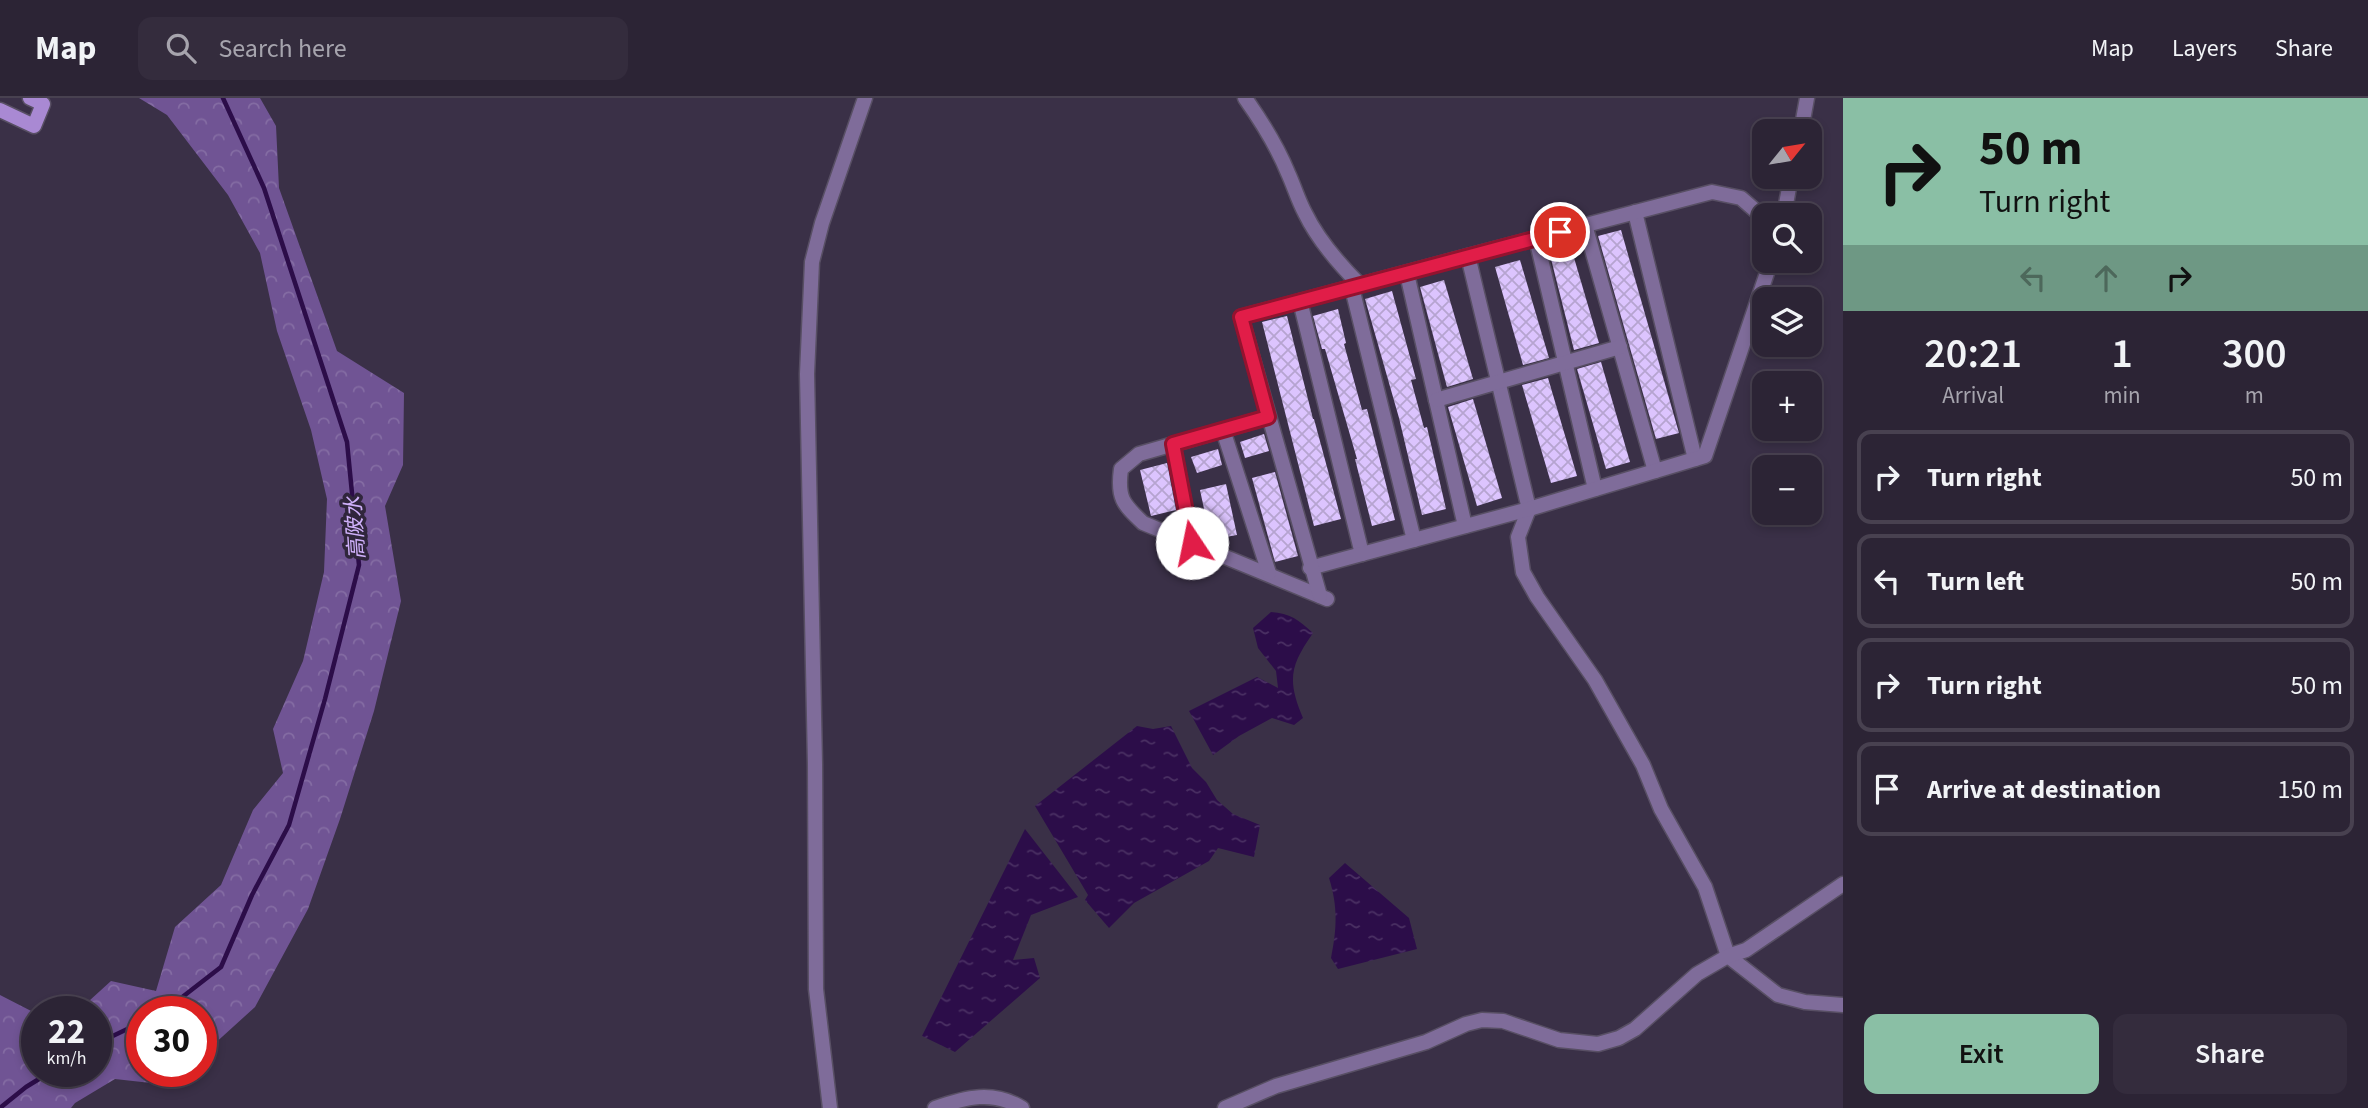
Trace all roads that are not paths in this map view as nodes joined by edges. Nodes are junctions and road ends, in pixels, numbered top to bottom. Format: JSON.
{"nodes":[{"id":1,"x":30,"y":98,"type":"edge"},
{"id":2,"x":865,"y":98,"type":"edge"},
{"id":3,"x":1245,"y":98,"type":"edge"},
{"id":4,"x":1807,"y":98,"type":"edge"},
{"id":5,"x":0,"y":110,"type":"edge"},
{"id":6,"x":1803,"y":119,"type":"edge"},
{"id":7,"x":1752,"y":208,"type":"edge"},
{"id":8,"x":1635,"y":212,"type":"junction"},
{"id":9,"x":1585,"y":225,"type":"junction"},
{"id":10,"x":1536,"y":239,"type":"junction"},
{"id":11,"x":1468,"y":256,"type":"junction"},
{"id":12,"x":1767,"y":273,"type":"edge"},
{"id":13,"x":1407,"y":274,"type":"junction"},
{"id":14,"x":1356,"y":286,"type":"junction"},
{"id":15,"x":1300,"y":301,"type":"junction"},
{"id":16,"x":1620,"y":347,"type":"junction"},
{"id":17,"x":1566,"y":362,"type":"junction"},
{"id":18,"x":1499,"y":382,"type":"junction"},
{"id":19,"x":1436,"y":400,"type":"junction"},
{"id":20,"x":1268,"y":417,"type":"junction"},
{"id":21,"x":1223,"y":430,"type":"junction"},
{"id":22,"x":1173,"y":444,"type":"junction"},
{"id":23,"x":1695,"y":459,"type":"junction"},
{"id":24,"x":1655,"y":471,"type":"junction"},
{"id":25,"x":1595,"y":489,"type":"junction"},
{"id":26,"x":1529,"y":509,"type":"junction"},
{"id":27,"x":1465,"y":526,"type":"junction"},
{"id":28,"x":1414,"y":540,"type":"junction"},
{"id":29,"x":1192,"y":543,"type":"junction"},
{"id":30,"x":1362,"y":554,"type":"junction"},
{"id":31,"x":1310,"y":568,"type":"junction"},
{"id":32,"x":1269,"y":573,"type":"junction"},
{"id":33,"x":1843,"y":884,"type":"edge"},
{"id":34,"x":1728,"y":956,"type":"junction"},
{"id":35,"x":1843,"y":1005,"type":"edge"},
{"id":36,"x":830,"y":1108,"type":"edge"},
{"id":37,"x":935,"y":1108,"type":"edge"},
{"id":38,"x":1022,"y":1108,"type":"edge"},
{"id":39,"x":1225,"y":1108,"type":"edge"}],
"edges":[{"from":1,"to":5,"type":"main road"},
{"from":2,"to":36,"type":"street"},
{"from":3,"to":14,"type":"street"},
{"from":4,"to":6,"type":"street"},
{"from":7,"to":8,"type":"street"},
{"from":8,"to":9,"type":"street"},
{"from":8,"to":23,"type":"street"},
{"from":9,"to":10,"type":"street"},
{"from":9,"to":16,"type":"street"},
{"from":10,"to":11,"type":"street"},
{"from":10,"to":17,"type":"street"},
{"from":11,"to":13,"type":"street"},
{"from":11,"to":18,"type":"street"},
{"from":12,"to":23,"type":"street"},
{"from":13,"to":14,"type":"street"},
{"from":13,"to":19,"type":"street"},
{"from":14,"to":15,"type":"street"},
{"from":14,"to":28,"type":"street"},
{"from":15,"to":20,"type":"street"},
{"from":15,"to":30,"type":"street"},
{"from":16,"to":17,"type":"street"},
{"from":16,"to":24,"type":"street"},
{"from":17,"to":18,"type":"street"},
{"from":17,"to":25,"type":"street"},
{"from":18,"to":19,"type":"street"},
{"from":18,"to":26,"type":"street"},
{"from":19,"to":27,"type":"street"},
{"from":20,"to":21,"type":"street"},
{"from":20,"to":31,"type":"street"},
{"from":21,"to":22,"type":"street"},
{"from":21,"to":32,"type":"street"},
{"from":22,"to":29,"type":"street"},
{"from":22,"to":29,"type":"street"},
{"from":23,"to":24,"type":"street"},
{"from":24,"to":25,"type":"street"},
{"from":25,"to":26,"type":"street"},
{"from":26,"to":27,"type":"street"},
{"from":26,"to":34,"type":"street"},
{"from":27,"to":28,"type":"street"},
{"from":28,"to":30,"type":"street"},
{"from":29,"to":32,"type":"street"},
{"from":30,"to":31,"type":"street"},
{"from":31,"to":32,"type":"street"},
{"from":33,"to":34,"type":"street"},
{"from":34,"to":35,"type":"street"},
{"from":34,"to":39,"type":"street"},
{"from":37,"to":38,"type":"street"}]}
